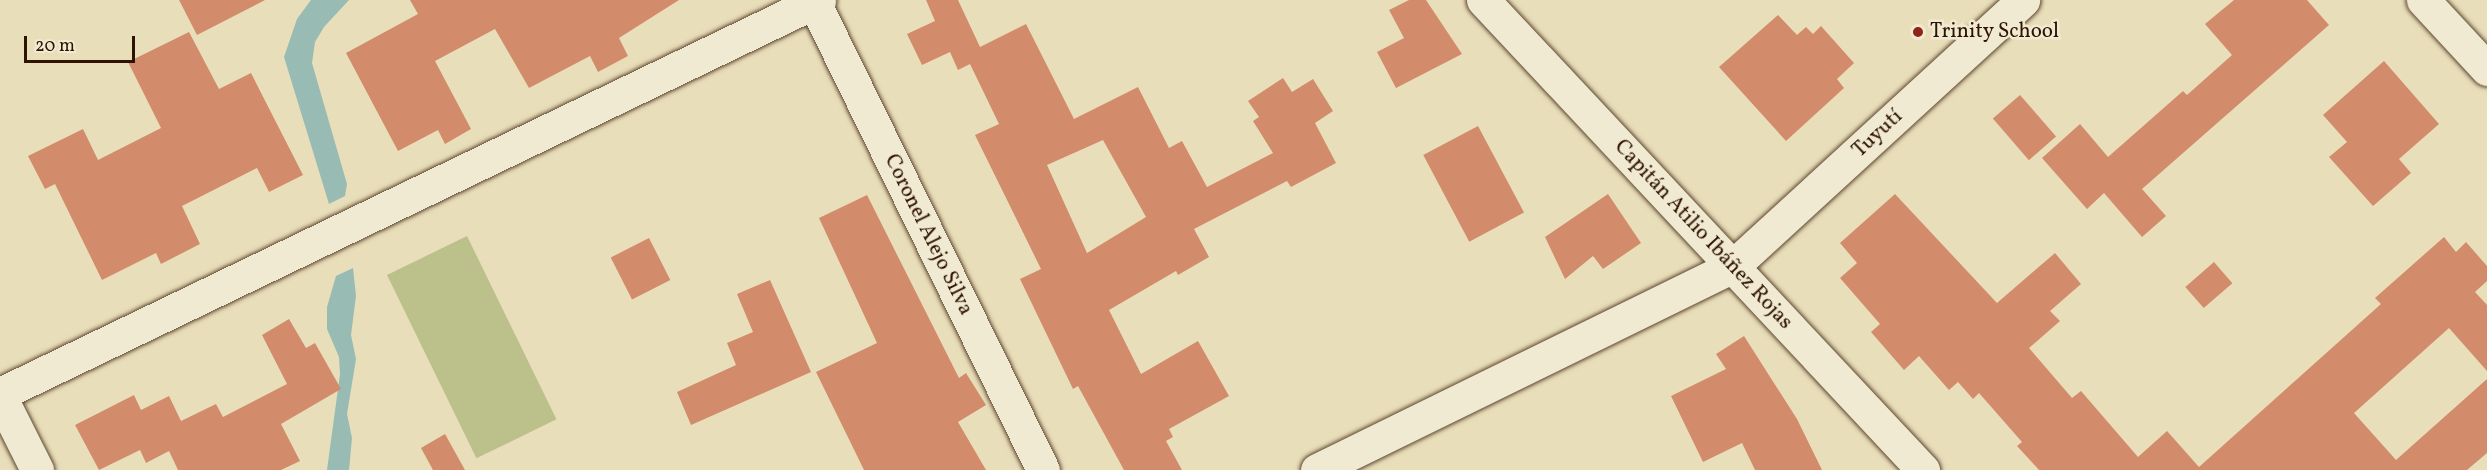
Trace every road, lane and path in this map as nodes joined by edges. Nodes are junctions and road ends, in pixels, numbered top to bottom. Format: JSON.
{"nodes":[{"id":1,"x":1483,"y":0,"type":"edge"},
{"id":2,"x":2023,"y":0,"type":"edge"},
{"id":3,"x":2423,"y":0,"type":"edge"},
{"id":4,"x":815,"y":1,"type":"edge"},
{"id":5,"x":2487,"y":69,"type":"edge"},
{"id":6,"x":1732,"y":267,"type":"junction"},
{"id":7,"x":0,"y":395,"type":"edge"},
{"id":8,"x":37,"y":470,"type":"edge"},
{"id":9,"x":1044,"y":470,"type":"edge"},
{"id":10,"x":1317,"y":470,"type":"edge"},
{"id":11,"x":1923,"y":470,"type":"edge"}],
"edges":[{"from":1,"to":6,"type":"street","name":"Capitán Atilio Ibáñez Rojas"},
{"from":2,"to":6,"type":"street","name":"Tuyutí"},
{"from":3,"to":5,"type":"street"},
{"from":4,"to":7,"type":"street"},
{"from":4,"to":9,"type":"street","name":"Coronel Alejo Silva"},
{"from":6,"to":10,"type":"street","name":"Tuyutí"},
{"from":6,"to":11,"type":"street","name":"Capitán Atilio Ibáñez Rojas"},
{"from":7,"to":8,"type":"street"}]}
